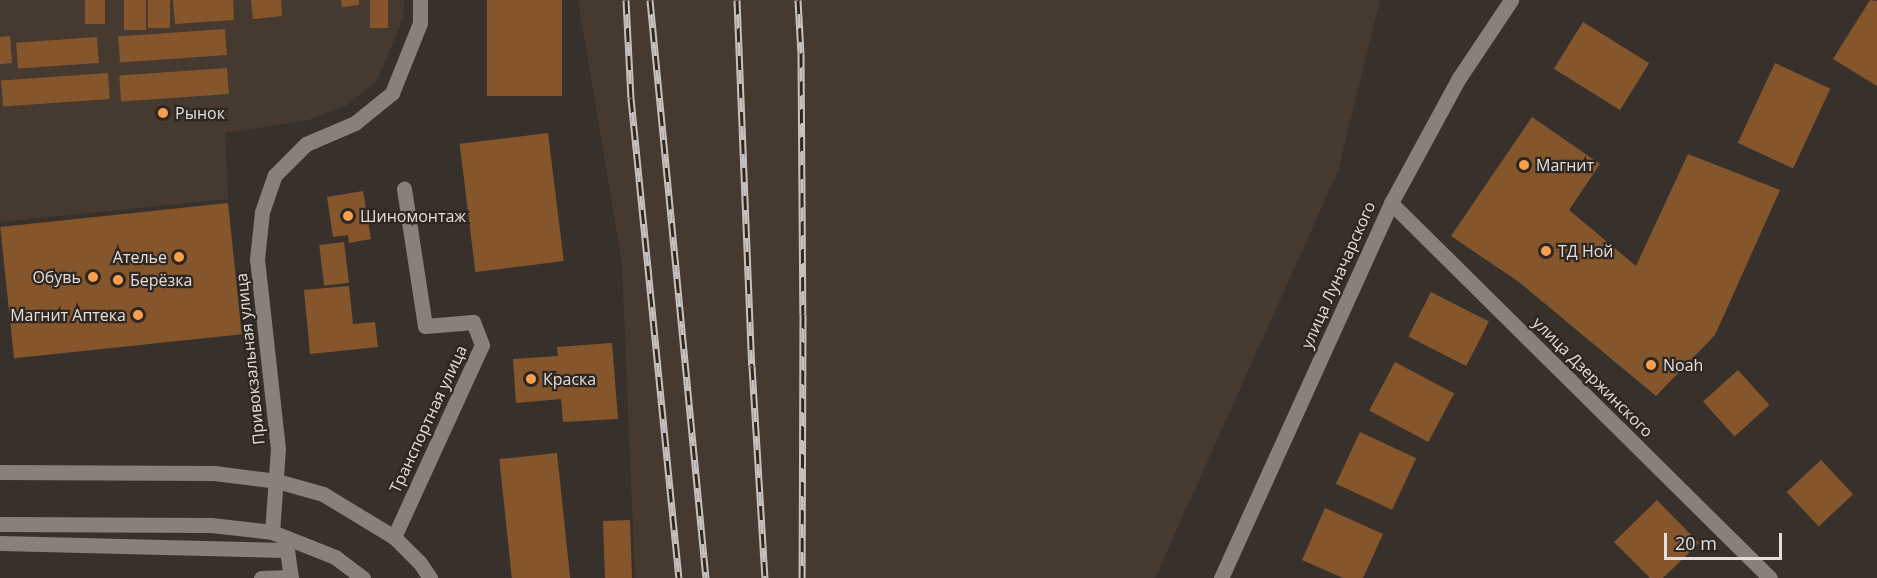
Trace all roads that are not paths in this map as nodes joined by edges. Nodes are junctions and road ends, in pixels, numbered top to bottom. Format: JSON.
{"nodes":[{"id":1,"x":420,"y":0,"type":"edge"},
{"id":2,"x":1511,"y":0,"type":"edge"},
{"id":3,"x":404,"y":189,"type":"dead end"},
{"id":4,"x":1391,"y":202,"type":"junction"},
{"id":5,"x":0,"y":472,"type":"edge"},
{"id":6,"x":277,"y":481,"type":"junction"},
{"id":7,"x":0,"y":524,"type":"edge"},
{"id":8,"x":272,"y":532,"type":"junction"},
{"id":9,"x":394,"y":537,"type":"junction"},
{"id":10,"x":0,"y":543,"type":"edge"},
{"id":11,"x":261,"y":578,"type":"edge"},
{"id":12,"x":363,"y":578,"type":"edge"},
{"id":13,"x":430,"y":578,"type":"edge"},
{"id":14,"x":1221,"y":578,"type":"edge"},
{"id":15,"x":1770,"y":578,"type":"edge"}],
"edges":[{"from":1,"to":6,"type":"street","name":"Привокзальная улица"},
{"from":2,"to":4,"type":"street","name":"улица Луначарского"},
{"from":3,"to":9,"type":"street","name":"Транспортная улица"},
{"from":4,"to":14,"type":"street","name":"улица Луначарского"},
{"from":4,"to":15,"type":"street","name":"улица Дзержинского"},
{"from":5,"to":6,"type":"street"},
{"from":6,"to":8,"type":"street","name":"Привокзальная улица"},
{"from":6,"to":9,"type":"street"},
{"from":7,"to":8,"type":"street"},
{"from":8,"to":12,"type":"street"},
{"from":9,"to":13,"type":"street"},
{"from":10,"to":11,"type":"street"}]}
